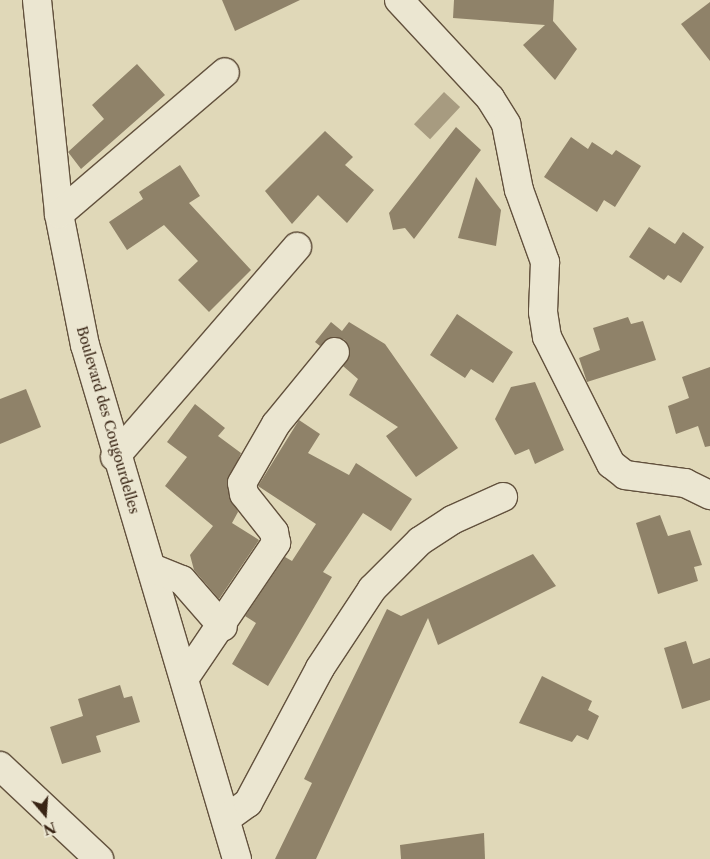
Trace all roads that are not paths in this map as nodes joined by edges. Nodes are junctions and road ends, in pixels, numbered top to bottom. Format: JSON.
{"nodes":[{"id":1,"x":37,"y":0,"type":"edge"},
{"id":2,"x":399,"y":0,"type":"edge"},
{"id":3,"x":225,"y":72,"type":"dead end"},
{"id":4,"x":59,"y":214,"type":"junction"},
{"id":5,"x":297,"y":247,"type":"dead end"},
{"id":6,"x":335,"y":352,"type":"dead end"},
{"id":7,"x":115,"y":457,"type":"junction"},
{"id":8,"x":710,"y":495,"type":"edge"},
{"id":9,"x":503,"y":497,"type":"dead end"},
{"id":10,"x":152,"y":568,"type":"junction"},
{"id":11,"x":223,"y":627,"type":"junction"},
{"id":12,"x":186,"y":676,"type":"junction"},
{"id":13,"x":0,"y":766,"type":"edge"},
{"id":14,"x":227,"y":818,"type":"junction"},
{"id":15,"x":99,"y":859,"type":"edge"},
{"id":16,"x":237,"y":859,"type":"edge"}],
"edges":[{"from":1,"to":4,"type":"street","name":"Boulevard des Cougourdelles"},
{"from":2,"to":8,"type":"street"},
{"from":3,"to":4,"type":"street"},
{"from":4,"to":7,"type":"street","name":"Boulevard des Cougourdelles"},
{"from":5,"to":7,"type":"street"},
{"from":6,"to":11,"type":"street"},
{"from":7,"to":10,"type":"street","name":"Boulevard des Cougourdelles"},
{"from":9,"to":14,"type":"street"},
{"from":10,"to":11,"type":"street"},
{"from":10,"to":12,"type":"street","name":"Boulevard des Cougourdelles"},
{"from":11,"to":12,"type":"street"},
{"from":12,"to":14,"type":"street","name":"Boulevard des Cougourdelles"},
{"from":13,"to":15,"type":"street"},
{"from":14,"to":16,"type":"street","name":"Boulevard des Cougourdelles"}]}
